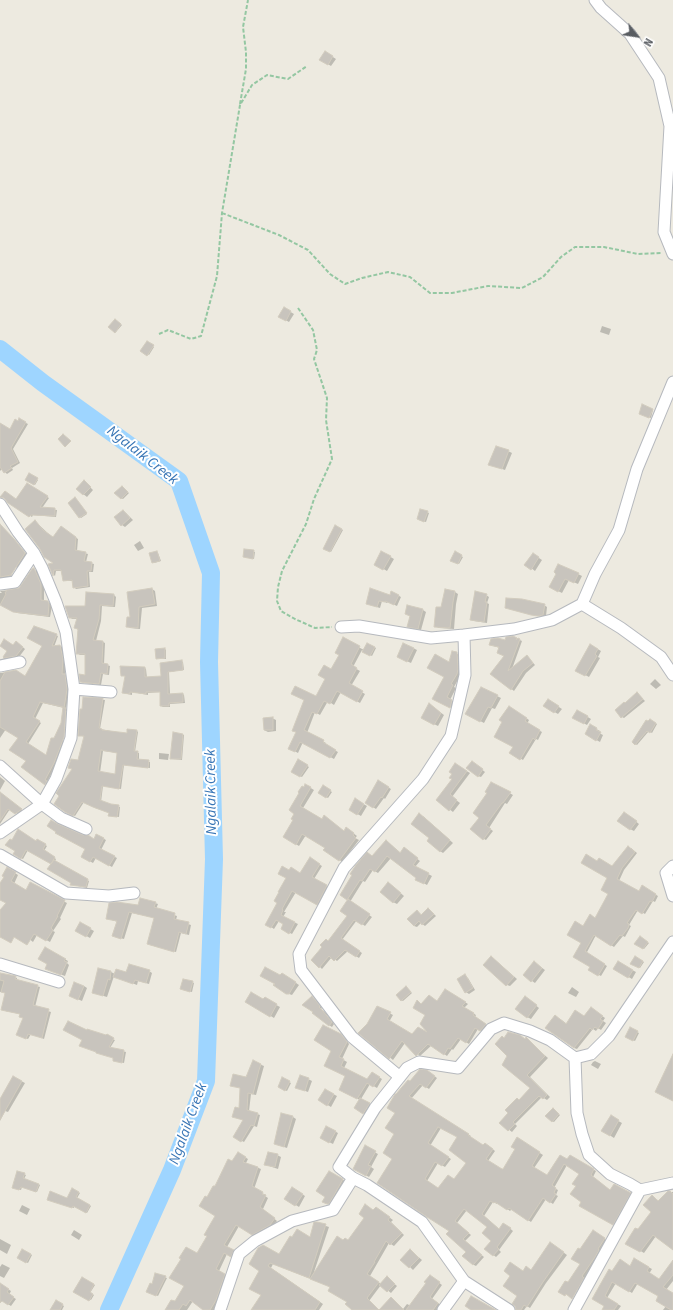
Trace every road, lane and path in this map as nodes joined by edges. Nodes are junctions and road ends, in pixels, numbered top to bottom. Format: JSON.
{"nodes":[{"id":1,"x":248,"y":0,"type":"edge"},
{"id":2,"x":594,"y":0,"type":"edge"},
{"id":3,"x":307,"y":66,"type":"dead end"},
{"id":4,"x":240,"y":105,"type":"junction"},
{"id":5,"x":222,"y":212,"type":"junction"},
{"id":6,"x":673,"y":253,"type":"edge"},
{"id":7,"x":298,"y":308,"type":"dead end"},
{"id":8,"x":159,"y":334,"type":"dead end"},
{"id":9,"x":673,"y":382,"type":"edge"},
{"id":10,"x":0,"y":504,"type":"edge"},
{"id":11,"x":34,"y":553,"type":"junction"},
{"id":12,"x":0,"y":584,"type":"edge"},
{"id":13,"x":582,"y":604,"type":"junction"},
{"id":14,"x":342,"y":627,"type":"joint"},
{"id":15,"x":464,"y":635,"type":"junction"},
{"id":16,"x":20,"y":662,"type":"dead end"},
{"id":17,"x":0,"y":666,"type":"edge"},
{"id":18,"x":673,"y":675,"type":"edge"},
{"id":19,"x":74,"y":689,"type":"junction"},
{"id":20,"x":111,"y":692,"type":"dead end"},
{"id":21,"x":0,"y":766,"type":"edge"},
{"id":22,"x":42,"y":804,"type":"junction"},
{"id":23,"x":86,"y":829,"type":"dead end"},
{"id":24,"x":0,"y":833,"type":"edge"},
{"id":25,"x":0,"y":855,"type":"edge"},
{"id":26,"x":673,"y":866,"type":"edge"},
{"id":27,"x":134,"y":893,"type":"dead end"},
{"id":28,"x":673,"y":896,"type":"edge"},
{"id":29,"x":673,"y":942,"type":"edge"},
{"id":30,"x":0,"y":964,"type":"edge"},
{"id":31,"x":59,"y":982,"type":"dead end"},
{"id":32,"x":575,"y":1058,"type":"junction"},
{"id":33,"x":400,"y":1077,"type":"junction"},
{"id":34,"x":353,"y":1178,"type":"junction"},
{"id":35,"x":673,"y":1183,"type":"edge"},
{"id":36,"x":640,"y":1190,"type":"junction"},
{"id":37,"x":464,"y":1281,"type":"junction"},
{"id":38,"x":220,"y":1310,"type":"edge"},
{"id":39,"x":443,"y":1310,"type":"edge"},
{"id":40,"x":509,"y":1310,"type":"edge"},
{"id":41,"x":574,"y":1310,"type":"edge"}],
"edges":[{"from":1,"to":4,"type":"path"},
{"from":2,"to":6,"type":"street"},
{"from":3,"to":4,"type":"path"},
{"from":4,"to":5,"type":"path"},
{"from":5,"to":6,"type":"path"},
{"from":5,"to":8,"type":"path"},
{"from":7,"to":14,"type":"path"},
{"from":9,"to":13,"type":"street"},
{"from":10,"to":11,"type":"street"},
{"from":11,"to":12,"type":"street"},
{"from":11,"to":19,"type":"street"},
{"from":13,"to":15,"type":"street"},
{"from":13,"to":18,"type":"street"},
{"from":14,"to":15,"type":"street"},
{"from":15,"to":33,"type":"street"},
{"from":16,"to":17,"type":"street"},
{"from":19,"to":20,"type":"street"},
{"from":19,"to":22,"type":"street"},
{"from":21,"to":22,"type":"street"},
{"from":22,"to":23,"type":"street"},
{"from":22,"to":24,"type":"street"},
{"from":25,"to":27,"type":"street"},
{"from":26,"to":28,"type":"street"},
{"from":29,"to":32,"type":"street"},
{"from":30,"to":31,"type":"street"},
{"from":32,"to":33,"type":"street"},
{"from":32,"to":36,"type":"street"},
{"from":33,"to":34,"type":"street"},
{"from":34,"to":37,"type":"street"},
{"from":34,"to":38,"type":"street"},
{"from":35,"to":36,"type":"street"},
{"from":36,"to":41,"type":"street"},
{"from":37,"to":39,"type":"street"},
{"from":37,"to":40,"type":"street"}]}
